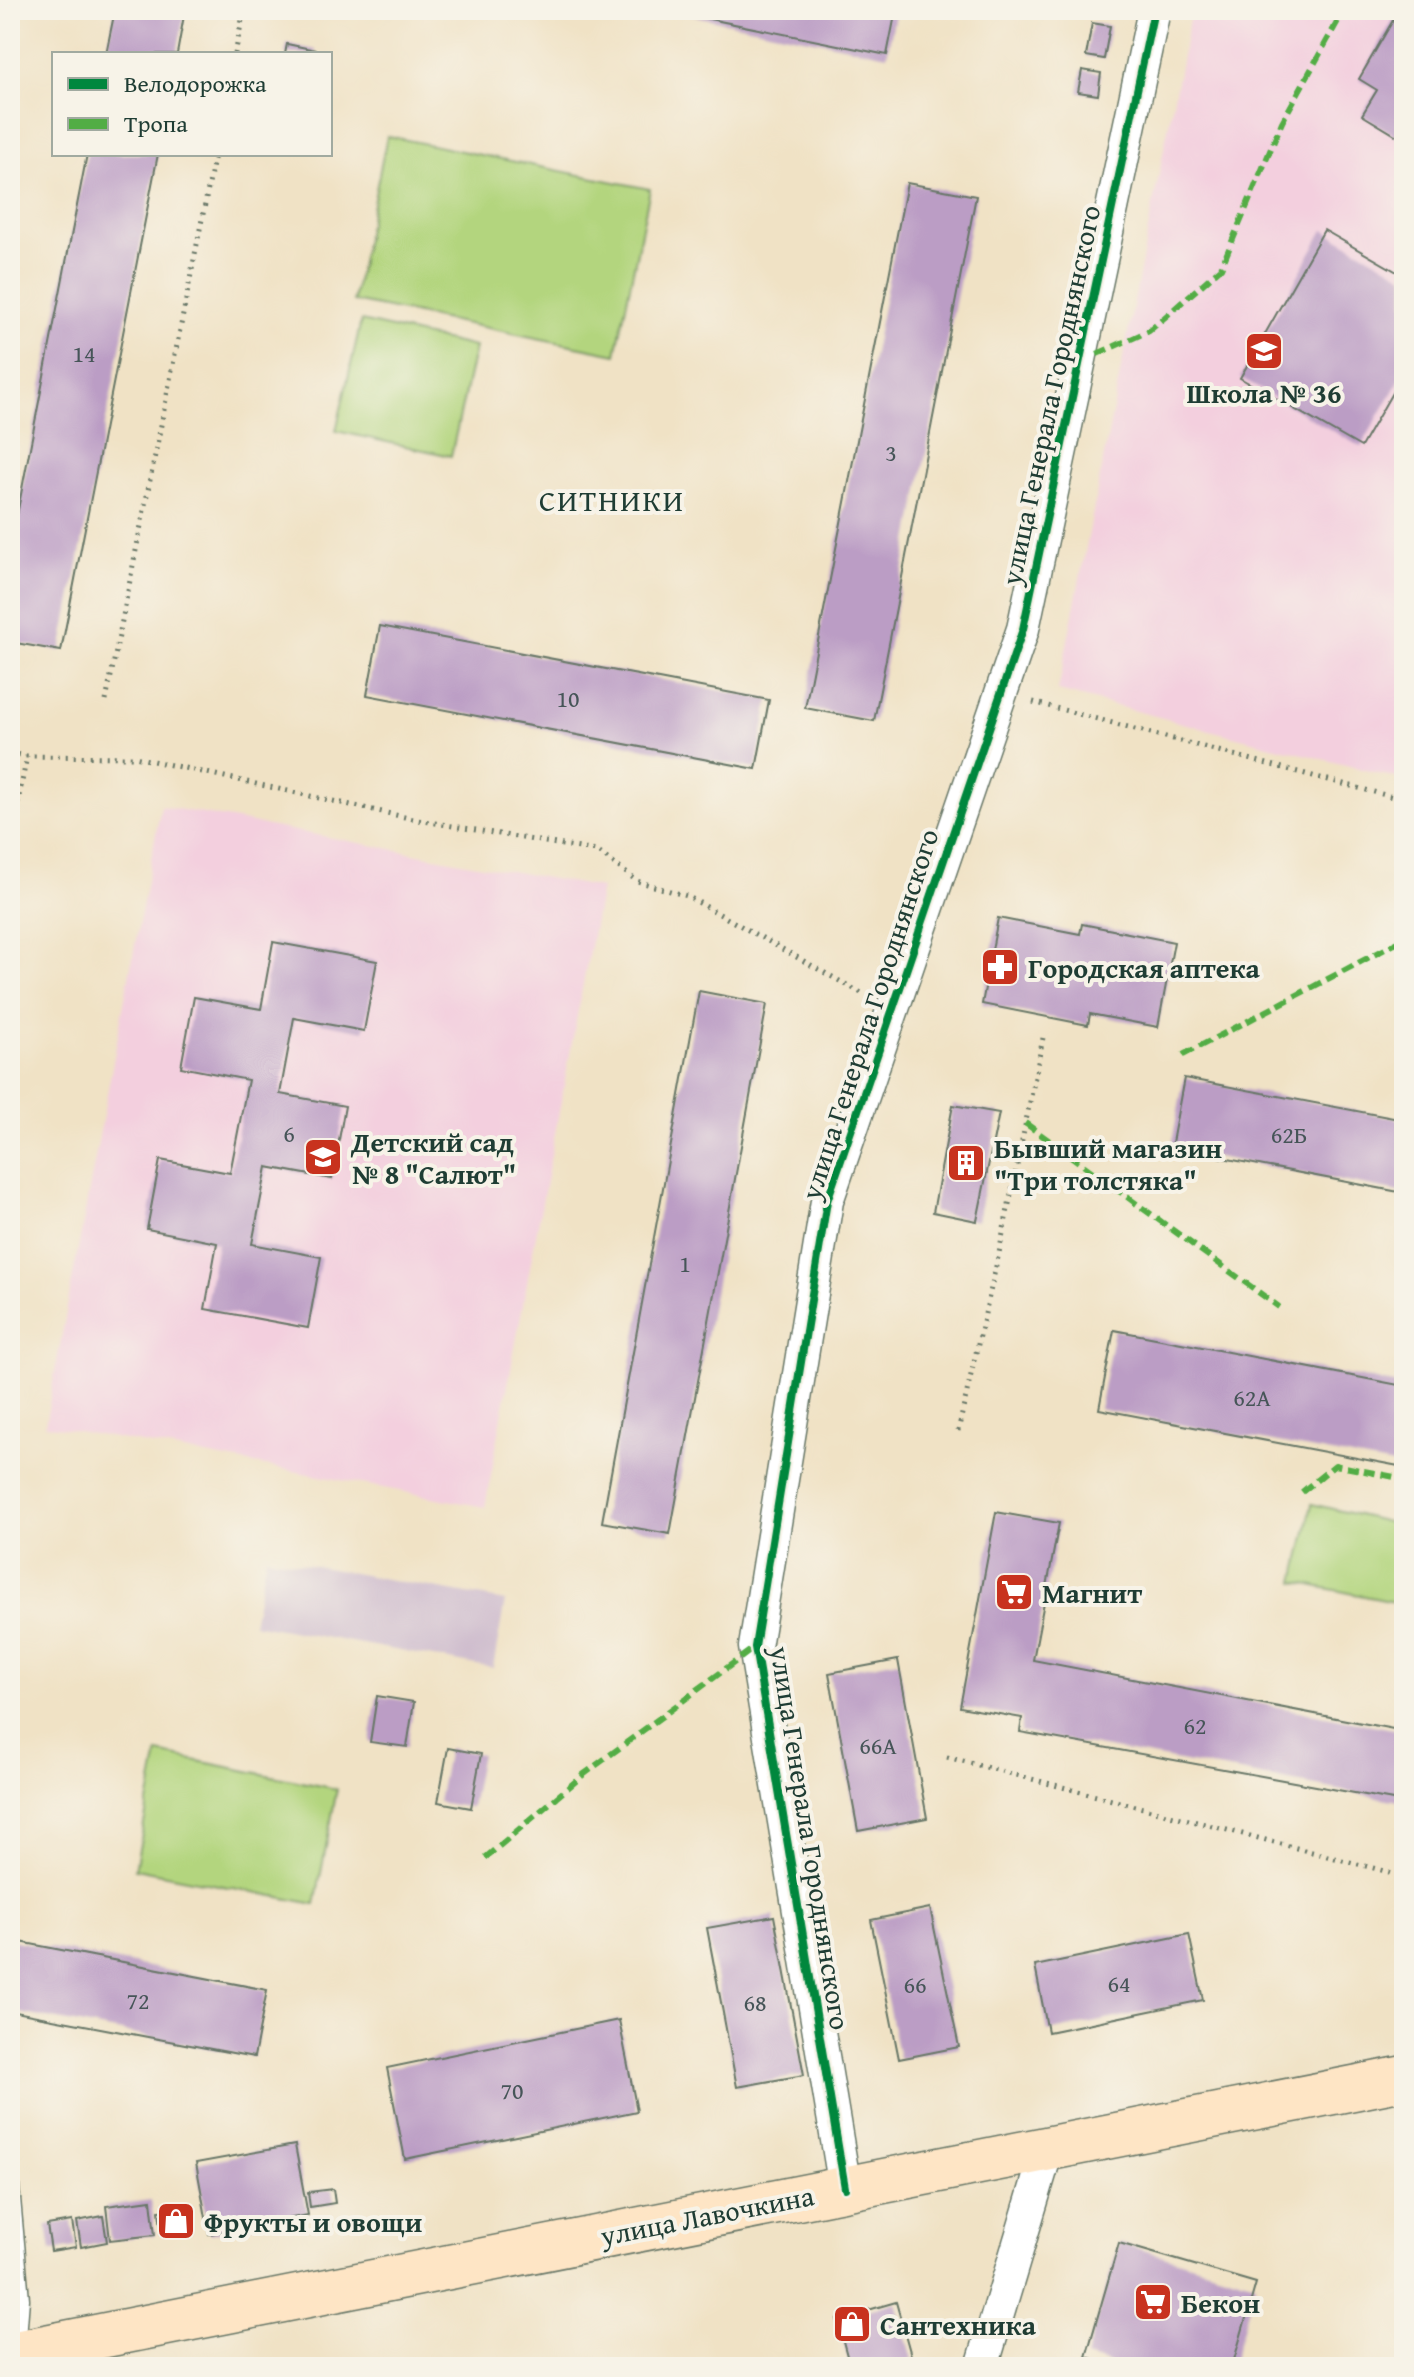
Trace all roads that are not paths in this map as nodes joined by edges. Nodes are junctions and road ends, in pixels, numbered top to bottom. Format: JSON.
{"nodes":[{"id":1,"x":1154,"y":10,"type":"edge"},
{"id":2,"x":1404,"y":2078,"type":"edge"},
{"id":3,"x":1048,"y":2147,"type":"junction"},
{"id":4,"x":10,"y":2176,"type":"edge"},
{"id":5,"x":845,"y":2188,"type":"junction"},
{"id":6,"x":14,"y":2353,"type":"edge"},
{"id":7,"x":982,"y":2367,"type":"edge"}],
"edges":[{"from":1,"to":5,"type":"street","name":"улица Генерала Городнянского"},
{"from":2,"to":3,"type":"main road","name":"улица Лавочкина"},
{"from":3,"to":5,"type":"main road","name":"улица Лавочкина"},
{"from":3,"to":7,"type":"street"},
{"from":4,"to":6,"type":"lane"},
{"from":5,"to":6,"type":"main road","name":"улица Лавочкина"}]}
